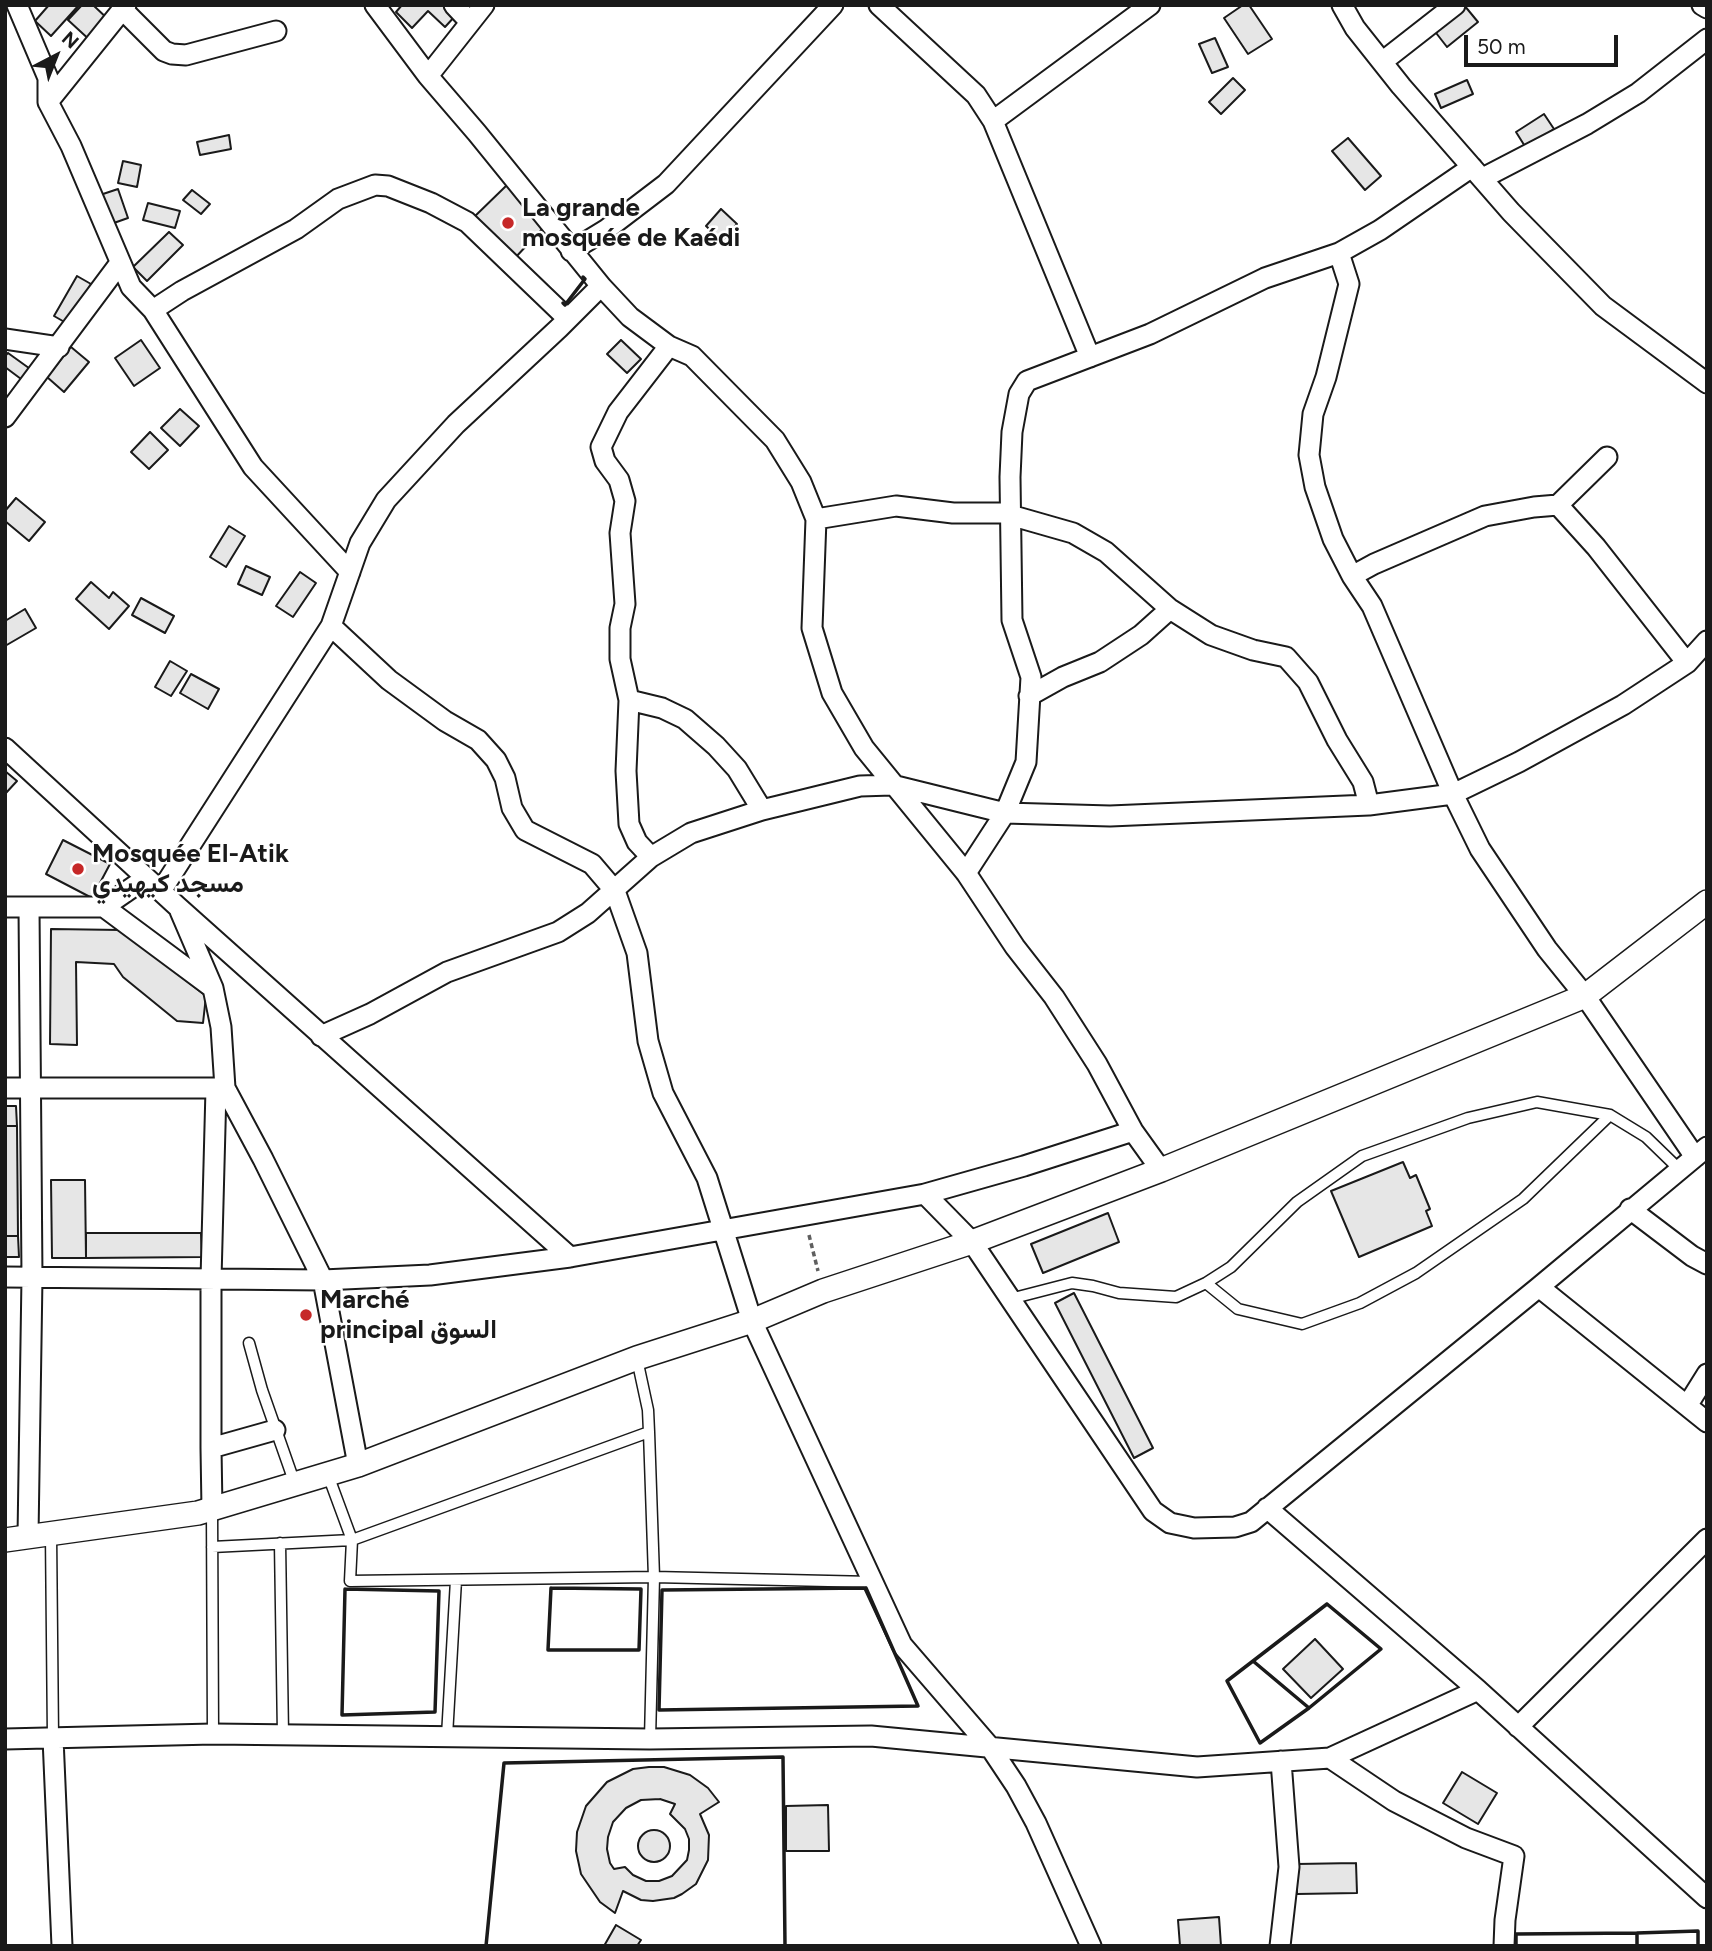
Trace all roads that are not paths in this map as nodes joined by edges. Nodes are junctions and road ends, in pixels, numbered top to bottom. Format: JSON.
{"nodes":[{"id":1,"x":17,"y":5,"type":"edge"},
{"id":2,"x":375,"y":5,"type":"edge"},
{"id":3,"x":454,"y":5,"type":"edge"},
{"id":4,"x":484,"y":5,"type":"edge"},
{"id":5,"x":833,"y":5,"type":"edge"},
{"id":6,"x":879,"y":5,"type":"edge"},
{"id":7,"x":1150,"y":5,"type":"edge"},
{"id":8,"x":1342,"y":5,"type":"edge"},
{"id":9,"x":1455,"y":5,"type":"edge"},
{"id":10,"x":1702,"y":5,"type":"edge"},
{"id":11,"x":124,"y":8,"type":"edge"},
{"id":12,"x":1707,"y":8,"type":"edge"},
{"id":13,"x":470,"y":22,"type":"junction"},
{"id":14,"x":276,"y":31,"type":"dead end"},
{"id":15,"x":1707,"y":39,"type":"edge"},
{"id":16,"x":1382,"y":62,"type":"junction"},
{"id":17,"x":428,"y":76,"type":"junction"},
{"id":18,"x":48,"y":102,"type":"junction"},
{"id":19,"x":993,"y":121,"type":"junction"},
{"id":20,"x":1477,"y":172,"type":"junction"},
{"id":21,"x":571,"y":251,"type":"junction"},
{"id":22,"x":1339,"y":253,"type":"junction"},
{"id":23,"x":120,"y":263,"type":"junction"},
{"id":24,"x":601,"y":286,"type":"junction"},
{"id":25,"x":153,"y":310,"type":"junction"},
{"id":26,"x":568,"y":319,"type":"junction"},
{"id":27,"x":5,"y":340,"type":"edge"},
{"id":28,"x":669,"y":345,"type":"junction"},
{"id":29,"x":59,"y":347,"type":"junction"},
{"id":30,"x":1090,"y":357,"type":"junction"},
{"id":31,"x":1707,"y":383,"type":"edge"},
{"id":32,"x":5,"y":417,"type":"edge"},
{"id":33,"x":1607,"y":457,"type":"dead end"},
{"id":34,"x":1558,"y":505,"type":"junction"},
{"id":35,"x":1012,"y":514,"type":"junction"},
{"id":36,"x":816,"y":519,"type":"junction"},
{"id":37,"x":350,"y":572,"type":"junction"},
{"id":38,"x":1352,"y":576,"type":"junction"},
{"id":39,"x":1170,"y":609,"type":"junction"},
{"id":40,"x":331,"y":626,"type":"junction"},
{"id":41,"x":1707,"y":641,"type":"edge"},
{"id":42,"x":1687,"y":663,"type":"junction"},
{"id":43,"x":1030,"y":696,"type":"junction"},
{"id":44,"x":629,"y":700,"type":"junction"},
{"id":45,"x":5,"y":748,"type":"edge"},
{"id":46,"x":892,"y":785,"type":"junction"},
{"id":47,"x":1453,"y":794,"type":"junction"},
{"id":48,"x":1369,"y":805,"type":"junction"},
{"id":49,"x":762,"y":810,"type":"junction"},
{"id":50,"x":1006,"y":813,"type":"junction"},
{"id":51,"x":651,"y":857,"type":"junction"},
{"id":52,"x":966,"y":873,"type":"junction"},
{"id":53,"x":146,"y":878,"type":"junction"},
{"id":54,"x":161,"y":891,"type":"junction"},
{"id":55,"x":615,"y":891,"type":"junction"},
{"id":56,"x":1707,"y":902,"type":"edge"},
{"id":57,"x":5,"y":907,"type":"edge"},
{"id":58,"x":29,"y":907,"type":"junction"},
{"id":59,"x":104,"y":907,"type":"junction"},
{"id":60,"x":178,"y":907,"type":"junction"},
{"id":61,"x":213,"y":988,"type":"junction"},
{"id":62,"x":1585,"y":996,"type":"junction"},
{"id":63,"x":321,"y":1036,"type":"junction"},
{"id":64,"x":5,"y":1088,"type":"edge"},
{"id":65,"x":30,"y":1088,"type":"junction"},
{"id":66,"x":220,"y":1089,"type":"junction"},
{"id":67,"x":1610,"y":1115,"type":"junction"},
{"id":68,"x":1133,"y":1131,"type":"junction"},
{"id":69,"x":1693,"y":1158,"type":"edge"},
{"id":70,"x":1161,"y":1170,"type":"junction"},
{"id":71,"x":925,"y":1194,"type":"junction"},
{"id":72,"x":1630,"y":1209,"type":"junction"},
{"id":73,"x":724,"y":1230,"type":"junction"},
{"id":74,"x":972,"y":1242,"type":"junction"},
{"id":75,"x":570,"y":1256,"type":"junction"},
{"id":76,"x":1707,"y":1264,"type":"edge"},
{"id":77,"x":32,"y":1277,"type":"junction"},
{"id":78,"x":5,"y":1278,"type":"edge"},
{"id":79,"x":211,"y":1279,"type":"junction"},
{"id":80,"x":323,"y":1280,"type":"junction"},
{"id":81,"x":1206,"y":1283,"type":"junction"},
{"id":82,"x":1539,"y":1287,"type":"junction"},
{"id":83,"x":1010,"y":1298,"type":"junction"},
{"id":84,"x":752,"y":1321,"type":"junction"},
{"id":85,"x":249,"y":1343,"type":"dead end"},
{"id":86,"x":637,"y":1358,"type":"junction"},
{"id":87,"x":1707,"y":1374,"type":"edge"},
{"id":88,"x":1687,"y":1406,"type":"junction"},
{"id":89,"x":1707,"y":1422,"type":"edge"},
{"id":90,"x":275,"y":1430,"type":"junction"},
{"id":91,"x":649,"y":1432,"type":"junction"},
{"id":92,"x":211,"y":1448,"type":"junction"},
{"id":93,"x":358,"y":1465,"type":"junction"},
{"id":94,"x":328,"y":1474,"type":"junction"},
{"id":95,"x":295,"y":1484,"type":"junction"},
{"id":96,"x":1267,"y":1508,"type":"junction"},
{"id":97,"x":212,"y":1509,"type":"junction"},
{"id":98,"x":28,"y":1536,"type":"edge"},
{"id":99,"x":1707,"y":1539,"type":"edge"},
{"id":100,"x":352,"y":1540,"type":"junction"},
{"id":101,"x":280,"y":1543,"type":"junction"},
{"id":102,"x":212,"y":1547,"type":"junction"},
{"id":103,"x":654,"y":1577,"type":"junction"},
{"id":104,"x":456,"y":1580,"type":"junction"},
{"id":105,"x":873,"y":1582,"type":"junction"},
{"id":106,"x":1478,"y":1690,"type":"junction"},
{"id":107,"x":1518,"y":1727,"type":"junction"},
{"id":108,"x":213,"y":1734,"type":"junction"},
{"id":109,"x":283,"y":1735,"type":"junction"},
{"id":110,"x":447,"y":1737,"type":"junction"},
{"id":111,"x":53,"y":1738,"type":"junction"},
{"id":112,"x":5,"y":1739,"type":"edge"},
{"id":113,"x":650,"y":1739,"type":"junction"},
{"id":114,"x":990,"y":1747,"type":"junction"},
{"id":115,"x":1330,"y":1758,"type":"junction"},
{"id":116,"x":1281,"y":1761,"type":"junction"},
{"id":117,"x":1707,"y":1898,"type":"edge"},
{"id":118,"x":62,"y":1946,"type":"edge"},
{"id":119,"x":1091,"y":1946,"type":"edge"},
{"id":120,"x":1280,"y":1946,"type":"edge"},
{"id":121,"x":1504,"y":1946,"type":"edge"}],
"edges":[{"from":1,"to":18,"type":"street"},
{"from":2,"to":17,"type":"street"},
{"from":3,"to":13,"type":"street"},
{"from":4,"to":13,"type":"street"},
{"from":5,"to":21,"type":"street"},
{"from":6,"to":19,"type":"street"},
{"from":7,"to":19,"type":"street"},
{"from":8,"to":16,"type":"street"},
{"from":9,"to":16,"type":"street"},
{"from":10,"to":12,"type":"street"},
{"from":11,"to":14,"type":"street"},
{"from":11,"to":18,"type":"street"},
{"from":13,"to":17,"type":"street"},
{"from":15,"to":20,"type":"street"},
{"from":16,"to":20,"type":"street"},
{"from":17,"to":21,"type":"street"},
{"from":18,"to":23,"type":"street"},
{"from":19,"to":30,"type":"street"},
{"from":20,"to":22,"type":"street"},
{"from":20,"to":31,"type":"street"},
{"from":21,"to":24,"type":"street"},
{"from":22,"to":30,"type":"street"},
{"from":22,"to":38,"type":"street"},
{"from":23,"to":25,"type":"street"},
{"from":23,"to":29,"type":"street"},
{"from":24,"to":26,"type":"street"},
{"from":24,"to":28,"type":"street"},
{"from":25,"to":26,"type":"street"},
{"from":25,"to":37,"type":"street"},
{"from":26,"to":37,"type":"street"},
{"from":27,"to":29,"type":"street"},
{"from":28,"to":36,"type":"street"},
{"from":28,"to":44,"type":"street"},
{"from":29,"to":32,"type":"street"},
{"from":30,"to":35,"type":"street"},
{"from":33,"to":34,"type":"street"},
{"from":34,"to":38,"type":"street"},
{"from":34,"to":42,"type":"street"},
{"from":35,"to":36,"type":"street"},
{"from":35,"to":39,"type":"street"},
{"from":35,"to":43,"type":"street"},
{"from":36,"to":46,"type":"street"},
{"from":37,"to":40,"type":"street"},
{"from":38,"to":47,"type":"street"},
{"from":39,"to":43,"type":"street"},
{"from":39,"to":48,"type":"street"},
{"from":40,"to":54,"type":"street"},
{"from":40,"to":55,"type":"street"},
{"from":41,"to":42,"type":"street"},
{"from":42,"to":47,"type":"street"},
{"from":43,"to":50,"type":"street"},
{"from":44,"to":49,"type":"street"},
{"from":44,"to":51,"type":"street"},
{"from":45,"to":53,"type":"street"},
{"from":46,"to":49,"type":"street"},
{"from":46,"to":50,"type":"street"},
{"from":46,"to":52,"type":"street"},
{"from":47,"to":48,"type":"street"},
{"from":47,"to":62,"type":"street"},
{"from":48,"to":50,"type":"street"},
{"from":49,"to":51,"type":"street"},
{"from":50,"to":52,"type":"street"},
{"from":51,"to":55,"type":"street"},
{"from":52,"to":68,"type":"street"},
{"from":53,"to":54,"type":"street"},
{"from":53,"to":59,"type":"street"},
{"from":54,"to":60,"type":"street"},
{"from":55,"to":63,"type":"street"},
{"from":55,"to":73,"type":"street"},
{"from":56,"to":62,"type":"street"},
{"from":57,"to":58,"type":"street"},
{"from":58,"to":59,"type":"street"},
{"from":58,"to":65,"type":"street"},
{"from":59,"to":61,"type":"street"},
{"from":60,"to":61,"type":"street"},
{"from":60,"to":63,"type":"street"},
{"from":61,"to":66,"type":"street"},
{"from":62,"to":69,"type":"street"},
{"from":62,"to":70,"type":"street"},
{"from":63,"to":75,"type":"street"},
{"from":64,"to":65,"type":"street"},
{"from":65,"to":66,"type":"street"},
{"from":65,"to":77,"type":"street"},
{"from":66,"to":79,"type":"street"},
{"from":66,"to":80,"type":"street"},
{"from":67,"to":69,"type":"lane"},
{"from":67,"to":81,"type":"lane"},
{"from":67,"to":81,"type":"lane"},
{"from":68,"to":70,"type":"street"},
{"from":68,"to":71,"type":"street"},
{"from":69,"to":72,"type":"street"},
{"from":70,"to":74,"type":"street"},
{"from":71,"to":73,"type":"street"},
{"from":71,"to":74,"type":"street"},
{"from":72,"to":76,"type":"street"},
{"from":72,"to":82,"type":"street"},
{"from":73,"to":75,"type":"street"},
{"from":73,"to":84,"type":"street"},
{"from":74,"to":83,"type":"street"},
{"from":74,"to":84,"type":"street"},
{"from":75,"to":80,"type":"street"},
{"from":77,"to":78,"type":"street"},
{"from":77,"to":79,"type":"street"},
{"from":77,"to":98,"type":"street"},
{"from":79,"to":80,"type":"street"},
{"from":79,"to":92,"type":"street"},
{"from":80,"to":93,"type":"street"},
{"from":81,"to":83,"type":"lane"},
{"from":82,"to":88,"type":"street"},
{"from":82,"to":96,"type":"street"},
{"from":83,"to":96,"type":"street"},
{"from":84,"to":86,"type":"street"},
{"from":84,"to":105,"type":"street"},
{"from":85,"to":90,"type":"lane"},
{"from":86,"to":91,"type":"lane"},
{"from":86,"to":93,"type":"street"},
{"from":87,"to":88,"type":"street"},
{"from":88,"to":89,"type":"street"},
{"from":90,"to":92,"type":"street"},
{"from":90,"to":95,"type":"lane"},
{"from":91,"to":100,"type":"lane"},
{"from":91,"to":103,"type":"lane"},
{"from":92,"to":97,"type":"street"},
{"from":93,"to":94,"type":"street"},
{"from":94,"to":95,"type":"street"},
{"from":94,"to":100,"type":"lane"},
{"from":95,"to":97,"type":"street"},
{"from":96,"to":106,"type":"street"},
{"from":97,"to":98,"type":"street"},
{"from":97,"to":102,"type":"lane"},
{"from":98,"to":111,"type":"lane"},
{"from":99,"to":107,"type":"street"},
{"from":100,"to":101,"type":"lane"},
{"from":100,"to":104,"type":"lane"},
{"from":101,"to":102,"type":"lane"},
{"from":101,"to":109,"type":"lane"},
{"from":102,"to":108,"type":"lane"},
{"from":103,"to":104,"type":"lane"},
{"from":103,"to":105,"type":"lane"},
{"from":103,"to":113,"type":"lane"},
{"from":104,"to":110,"type":"lane"},
{"from":105,"to":114,"type":"street"},
{"from":106,"to":107,"type":"street"},
{"from":106,"to":115,"type":"street"},
{"from":107,"to":117,"type":"street"},
{"from":108,"to":109,"type":"street"},
{"from":108,"to":111,"type":"street"},
{"from":109,"to":110,"type":"street"},
{"from":110,"to":113,"type":"street"},
{"from":111,"to":112,"type":"street"},
{"from":111,"to":118,"type":"street"},
{"from":113,"to":114,"type":"street"},
{"from":114,"to":116,"type":"street"},
{"from":114,"to":119,"type":"street"},
{"from":115,"to":116,"type":"street"},
{"from":115,"to":121,"type":"street"},
{"from":116,"to":120,"type":"street"}]}
